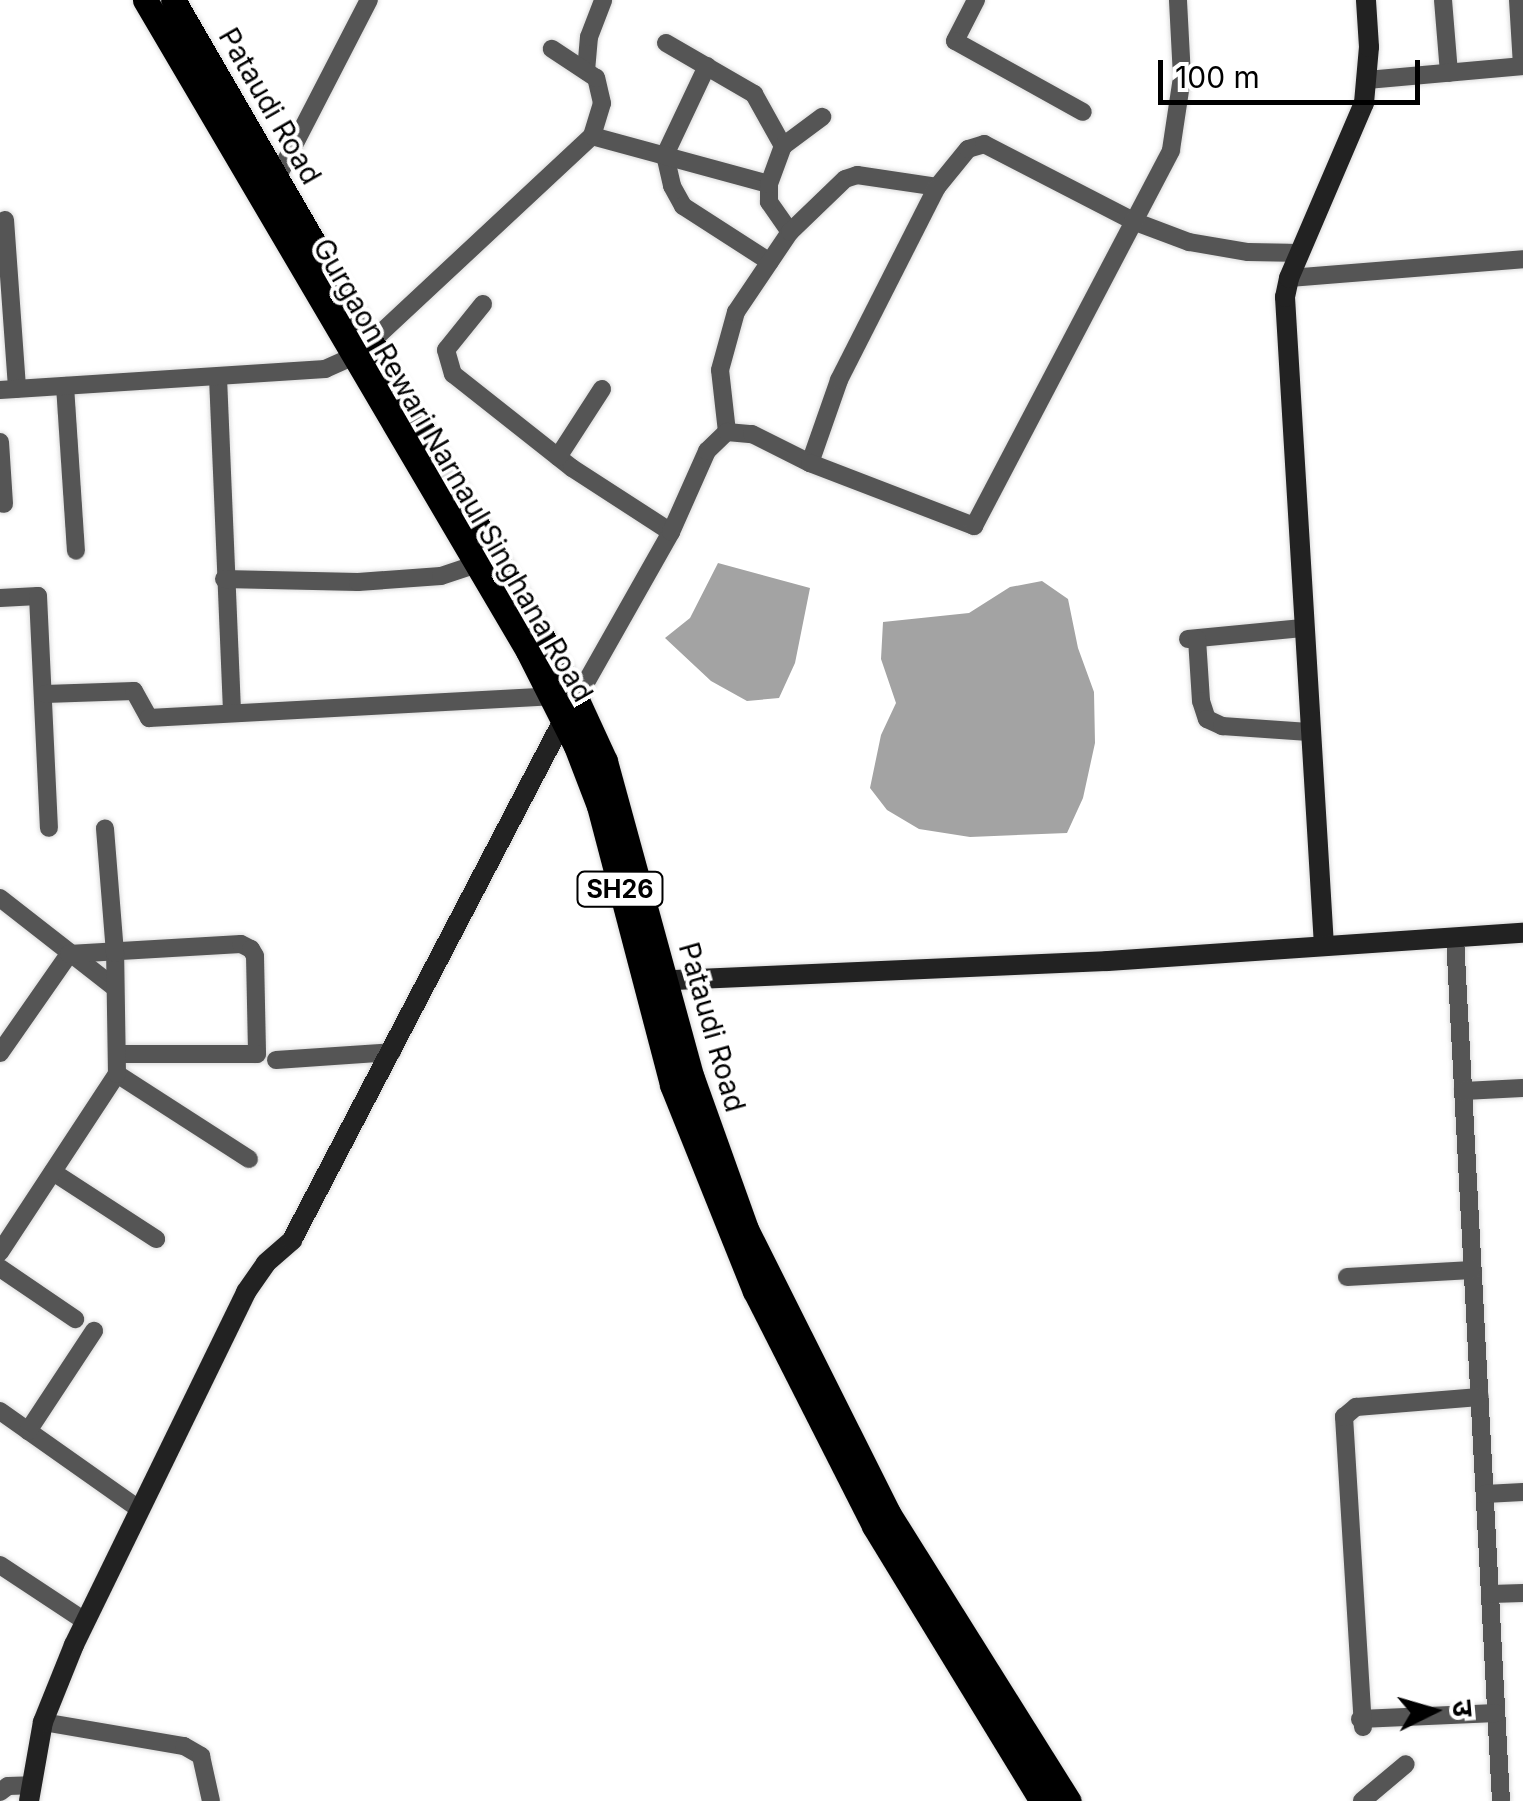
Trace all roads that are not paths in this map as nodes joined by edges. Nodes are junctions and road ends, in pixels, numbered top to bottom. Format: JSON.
{"nodes":[{"id":1,"x":145,"y":0,"type":"edge"},
{"id":2,"x":173,"y":0,"type":"edge"},
{"id":3,"x":370,"y":0,"type":"edge"},
{"id":4,"x":603,"y":0,"type":"edge"},
{"id":5,"x":976,"y":0,"type":"edge"},
{"id":6,"x":1178,"y":0,"type":"edge"},
{"id":7,"x":1366,"y":0,"type":"edge"},
{"id":8,"x":1444,"y":0,"type":"edge"},
{"id":9,"x":1518,"y":0,"type":"edge"},
{"id":10,"x":666,"y":42,"type":"dead end"},
{"id":11,"x":552,"y":50,"type":"dead end"},
{"id":12,"x":706,"y":66,"type":"junction"},
{"id":13,"x":1522,"y":66,"type":"edge"},
{"id":14,"x":586,"y":71,"type":"junction"},
{"id":15,"x":1449,"y":73,"type":"junction"},
{"id":16,"x":1368,"y":80,"type":"junction"},
{"id":17,"x":1084,"y":112,"type":"dead end"},
{"id":18,"x":822,"y":117,"type":"dead end"},
{"id":19,"x":592,"y":136,"type":"junction"},
{"id":20,"x":783,"y":146,"type":"junction"},
{"id":21,"x":665,"y":155,"type":"junction"},
{"id":22,"x":268,"y":183,"type":"junction"},
{"id":23,"x":769,"y":184,"type":"junction"},
{"id":24,"x":936,"y":187,"type":"junction"},
{"id":25,"x":5,"y":220,"type":"dead end"},
{"id":26,"x":1133,"y":221,"type":"junction"},
{"id":27,"x":790,"y":232,"type":"junction"},
{"id":28,"x":1299,"y":253,"type":"junction"},
{"id":29,"x":1523,"y":259,"type":"edge"},
{"id":30,"x":770,"y":262,"type":"junction"},
{"id":31,"x":1288,"y":278,"type":"junction"},
{"id":32,"x":483,"y":304,"type":"dead end"},
{"id":33,"x":365,"y":349,"type":"junction"},
{"id":34,"x":218,"y":377,"type":"junction"},
{"id":35,"x":65,"y":386,"type":"junction"},
{"id":36,"x":602,"y":388,"type":"dead end"},
{"id":37,"x":8,"y":389,"type":"edge"},
{"id":38,"x":726,"y":432,"type":"junction"},
{"id":39,"x":0,"y":442,"type":"edge"},
{"id":40,"x":558,"y":457,"type":"junction"},
{"id":41,"x":810,"y":463,"type":"junction"},
{"id":42,"x":4,"y":504,"type":"dead end"},
{"id":43,"x":671,"y":532,"type":"junction"},
{"id":44,"x":76,"y":551,"type":"dead end"},
{"id":45,"x":486,"y":560,"type":"junction"},
{"id":46,"x":224,"y":579,"type":"junction"},
{"id":47,"x":0,"y":598,"type":"edge"},
{"id":48,"x":1302,"y":628,"type":"junction"},
{"id":49,"x":45,"y":694,"type":"junction"},
{"id":50,"x":563,"y":705,"type":"junction"},
{"id":51,"x":232,"y":712,"type":"junction"},
{"id":52,"x":1309,"y":732,"type":"junction"},
{"id":53,"x":50,"y":828,"type":"dead end"},
{"id":54,"x":105,"y":828,"type":"dead end"},
{"id":55,"x":0,"y":898,"type":"edge"},
{"id":56,"x":1523,"y":934,"type":"edge"},
{"id":57,"x":1455,"y":938,"type":"junction"},
{"id":58,"x":1324,"y":946,"type":"junction"},
{"id":59,"x":115,"y":953,"type":"junction"},
{"id":60,"x":69,"y":954,"type":"junction"},
{"id":61,"x":654,"y":981,"type":"junction"},
{"id":62,"x":115,"y":988,"type":"junction"},
{"id":63,"x":2,"y":1044,"type":"edge"},
{"id":64,"x":392,"y":1052,"type":"junction"},
{"id":65,"x":118,"y":1054,"type":"junction"},
{"id":66,"x":276,"y":1060,"type":"dead end"},
{"id":67,"x":117,"y":1074,"type":"junction"},
{"id":68,"x":1523,"y":1088,"type":"edge"},
{"id":69,"x":1463,"y":1091,"type":"junction"},
{"id":70,"x":249,"y":1159,"type":"dead end"},
{"id":71,"x":53,"y":1172,"type":"junction"},
{"id":72,"x":156,"y":1238,"type":"dead end"},
{"id":73,"x":0,"y":1252,"type":"edge"},
{"id":74,"x":0,"y":1268,"type":"edge"},
{"id":75,"x":1472,"y":1270,"type":"junction"},
{"id":76,"x":1346,"y":1277,"type":"dead end"},
{"id":77,"x":75,"y":1318,"type":"dead end"},
{"id":78,"x":94,"y":1330,"type":"dead end"},
{"id":79,"x":1480,"y":1396,"type":"junction"},
{"id":80,"x":0,"y":1411,"type":"edge"},
{"id":81,"x":28,"y":1430,"type":"junction"},
{"id":82,"x":1523,"y":1492,"type":"edge"},
{"id":83,"x":1485,"y":1494,"type":"junction"},
{"id":84,"x":139,"y":1509,"type":"junction"},
{"id":85,"x":0,"y":1565,"type":"edge"},
{"id":86,"x":923,"y":1589,"type":"junction"},
{"id":87,"x":1523,"y":1593,"type":"edge"},
{"id":88,"x":1491,"y":1594,"type":"junction"},
{"id":89,"x":86,"y":1622,"type":"junction"},
{"id":90,"x":1496,"y":1712,"type":"junction"},
{"id":91,"x":42,"y":1722,"type":"junction"},
{"id":92,"x":1406,"y":1764,"type":"dead end"},
{"id":93,"x":0,"y":1792,"type":"edge"},
{"id":94,"x":30,"y":1793,"type":"edge"},
{"id":95,"x":211,"y":1801,"type":"edge"},
{"id":96,"x":1042,"y":1801,"type":"edge"},
{"id":97,"x":1069,"y":1801,"type":"edge"},
{"id":98,"x":1362,"y":1801,"type":"edge"},
{"id":99,"x":1502,"y":1801,"type":"edge"}],
"edges":[{"from":1,"to":22,"type":"main road","name":"Gurgaon Rewari Narnaul Singhana Road","number":"SH26"},
{"from":2,"to":22,"type":"main road","name":"Pataudi Road","number":"SH26"},
{"from":3,"to":22,"type":"street"},
{"from":4,"to":14,"type":"street"},
{"from":5,"to":17,"type":"street"},
{"from":6,"to":26,"type":"street"},
{"from":7,"to":16,"type":"street"},
{"from":8,"to":15,"type":"street"},
{"from":9,"to":13,"type":"street"},
{"from":10,"to":12,"type":"street"},
{"from":11,"to":14,"type":"street"},
{"from":12,"to":20,"type":"street"},
{"from":12,"to":21,"type":"street"},
{"from":13,"to":15,"type":"street"},
{"from":14,"to":19,"type":"street"},
{"from":15,"to":16,"type":"street"},
{"from":16,"to":28,"type":"street"},
{"from":18,"to":20,"type":"street"},
{"from":19,"to":21,"type":"street"},
{"from":19,"to":33,"type":"street"},
{"from":20,"to":23,"type":"street"},
{"from":21,"to":23,"type":"street"},
{"from":21,"to":30,"type":"street"},
{"from":22,"to":33,"type":"main road","name":"Gurgaon Rewari Narnaul Singhana Road","number":"SH26"},
{"from":23,"to":27,"type":"street"},
{"from":24,"to":26,"type":"street"},
{"from":24,"to":27,"type":"street"},
{"from":24,"to":41,"type":"street"},
{"from":25,"to":37,"type":"street"},
{"from":26,"to":28,"type":"street"},
{"from":26,"to":41,"type":"street"},
{"from":27,"to":30,"type":"street"},
{"from":28,"to":31,"type":"street"},
{"from":29,"to":31,"type":"street"},
{"from":30,"to":38,"type":"street"},
{"from":31,"to":48,"type":"street"},
{"from":32,"to":40,"type":"street"},
{"from":33,"to":34,"type":"street"},
{"from":33,"to":45,"type":"main road","name":"Gurgaon Rewari Narnaul Singhana Road","number":"SH26"},
{"from":34,"to":35,"type":"street"},
{"from":34,"to":46,"type":"street"},
{"from":35,"to":37,"type":"street"},
{"from":35,"to":44,"type":"street"},
{"from":36,"to":40,"type":"street"},
{"from":38,"to":41,"type":"street"},
{"from":38,"to":43,"type":"street"},
{"from":39,"to":42,"type":"street"},
{"from":40,"to":43,"type":"street"},
{"from":43,"to":50,"type":"street"},
{"from":45,"to":46,"type":"street"},
{"from":45,"to":50,"type":"main road","name":"Gurgaon Rewari Narnaul Singhana Road","number":"SH26"},
{"from":46,"to":51,"type":"street"},
{"from":47,"to":49,"type":"street"},
{"from":48,"to":52,"type":"street"},
{"from":48,"to":52,"type":"street"},
{"from":49,"to":51,"type":"street"},
{"from":49,"to":53,"type":"street"},
{"from":50,"to":51,"type":"street"},
{"from":50,"to":61,"type":"main road","name":"Gurgaon Rewari Narnaul Singhana Road","number":"SH26"},
{"from":50,"to":64,"type":"street"},
{"from":52,"to":58,"type":"street"},
{"from":54,"to":59,"type":"street"},
{"from":55,"to":60,"type":"street"},
{"from":56,"to":57,"type":"street"},
{"from":57,"to":58,"type":"street"},
{"from":57,"to":69,"type":"street"},
{"from":58,"to":61,"type":"street"},
{"from":59,"to":60,"type":"street"},
{"from":59,"to":62,"type":"street"},
{"from":59,"to":65,"type":"street"},
{"from":60,"to":62,"type":"street"},
{"from":60,"to":63,"type":"street"},
{"from":61,"to":86,"type":"main road","name":"Gurgaon Rewari Narnaul Singhana Road","number":"SH26"},
{"from":62,"to":65,"type":"street"},
{"from":64,"to":66,"type":"street"},
{"from":64,"to":84,"type":"street"},
{"from":65,"to":67,"type":"street"},
{"from":67,"to":70,"type":"street"},
{"from":67,"to":71,"type":"street"},
{"from":68,"to":69,"type":"street"},
{"from":69,"to":75,"type":"street"},
{"from":71,"to":72,"type":"street"},
{"from":71,"to":73,"type":"street"},
{"from":74,"to":77,"type":"street"},
{"from":75,"to":76,"type":"street"},
{"from":75,"to":79,"type":"street"},
{"from":78,"to":81,"type":"street"},
{"from":79,"to":83,"type":"street"},
{"from":79,"to":90,"type":"street"},
{"from":80,"to":81,"type":"street"},
{"from":81,"to":84,"type":"street"},
{"from":82,"to":83,"type":"street"},
{"from":83,"to":88,"type":"street"},
{"from":84,"to":89,"type":"street"},
{"from":85,"to":89,"type":"street"},
{"from":86,"to":96,"type":"main road","name":"Gurgaon Rewari Narnaul Singhana Road","number":"SH26"},
{"from":86,"to":97,"type":"main road","number":"SH26"},
{"from":87,"to":88,"type":"street"},
{"from":88,"to":90,"type":"street"},
{"from":89,"to":91,"type":"street"},
{"from":90,"to":99,"type":"street"},
{"from":91,"to":94,"type":"street"},
{"from":91,"to":95,"type":"street"},
{"from":92,"to":98,"type":"street"},
{"from":93,"to":94,"type":"street"}]}
